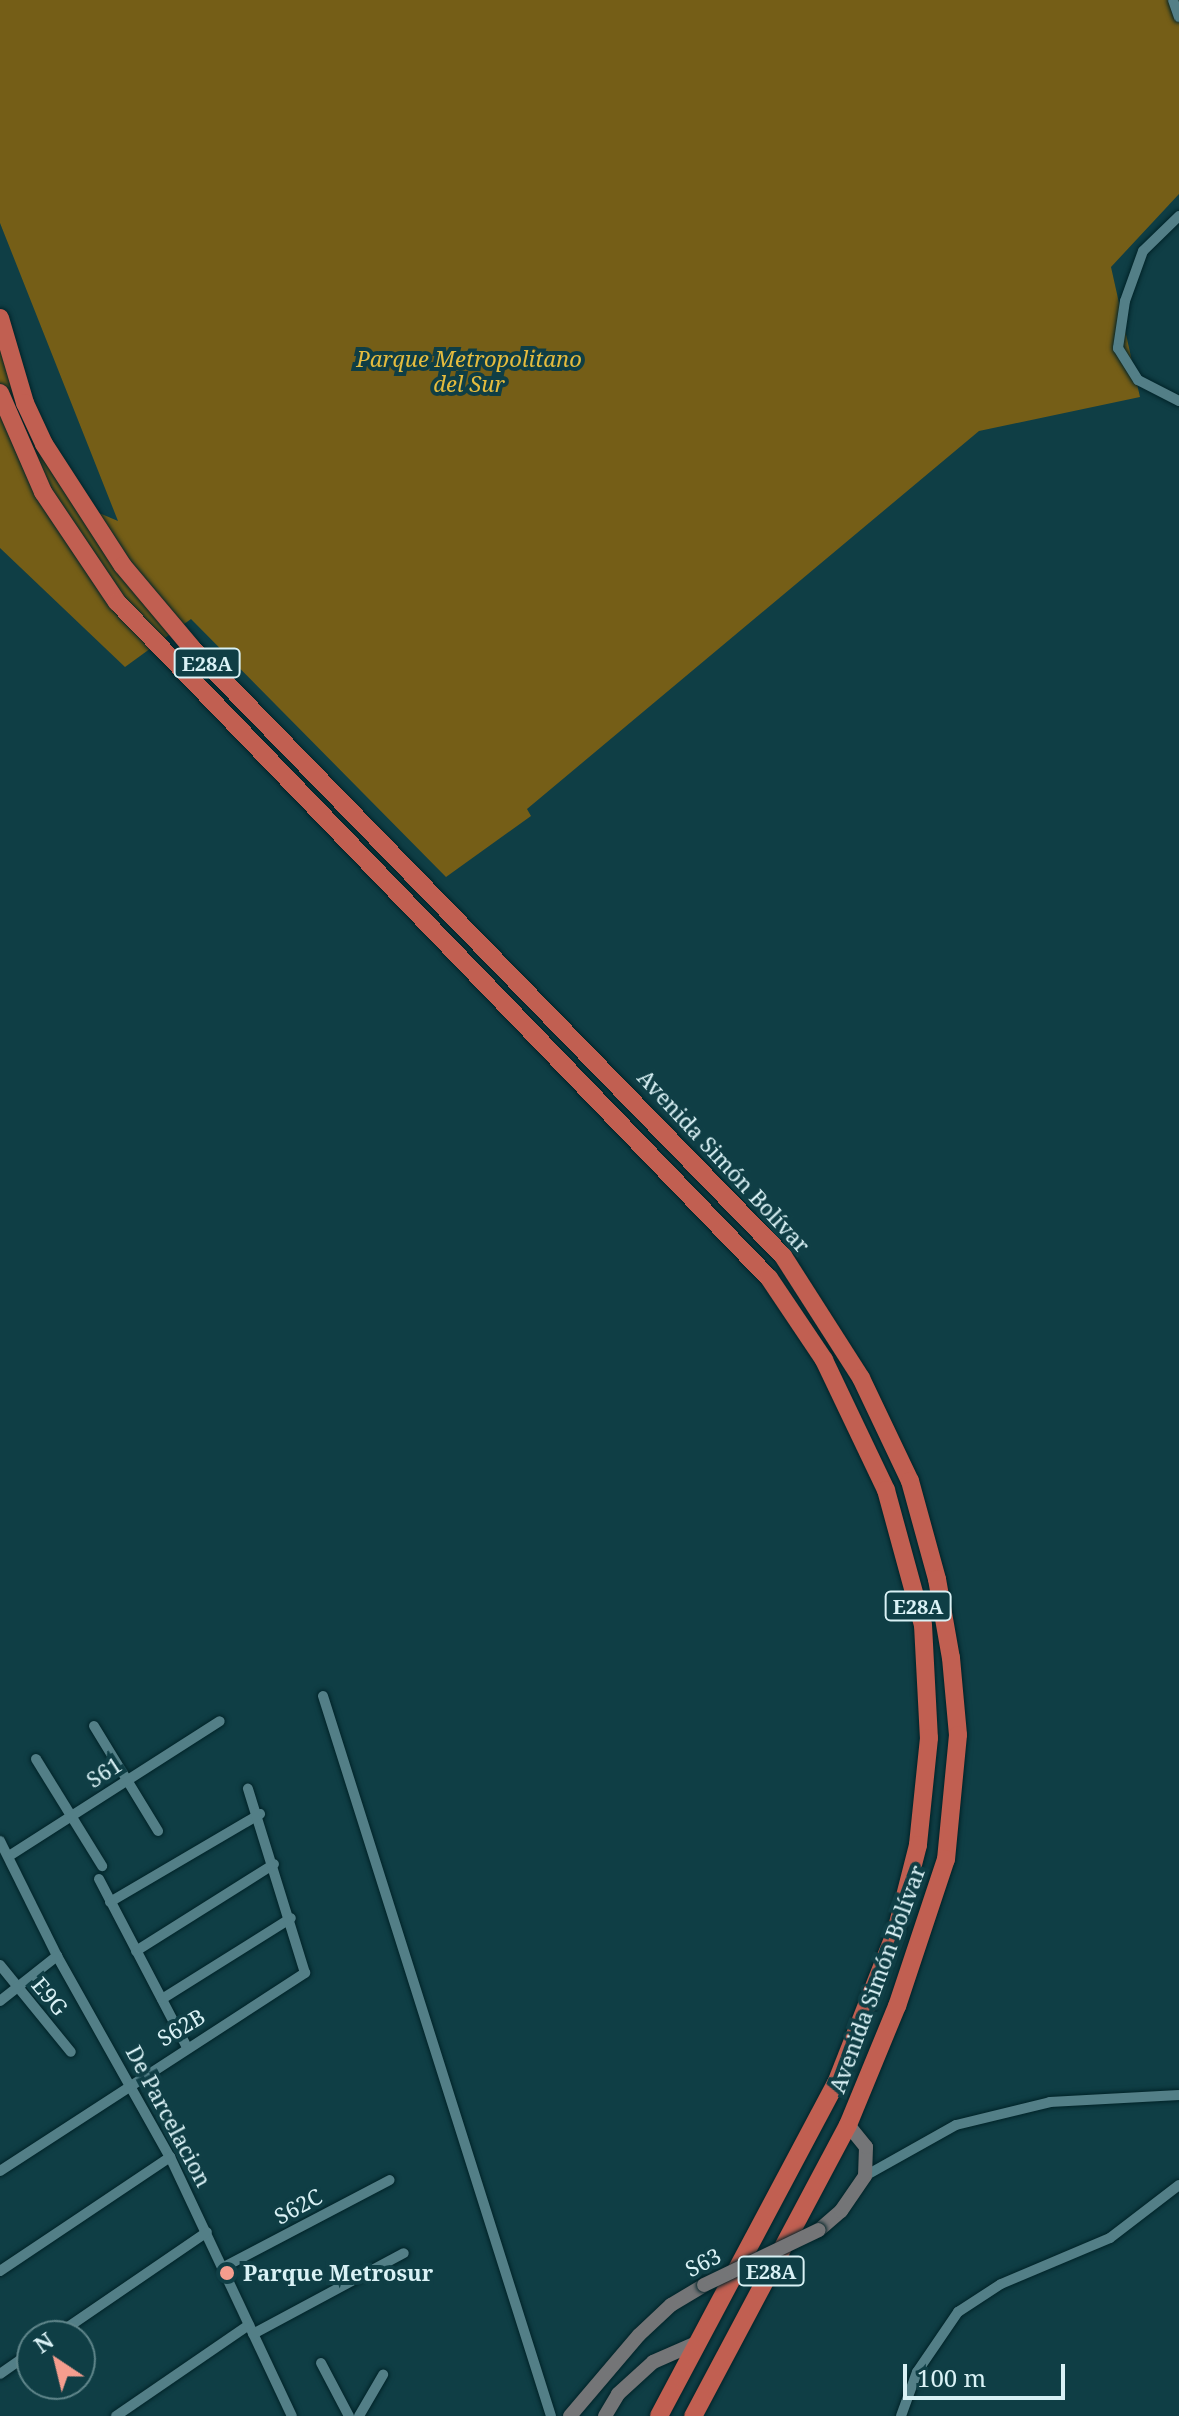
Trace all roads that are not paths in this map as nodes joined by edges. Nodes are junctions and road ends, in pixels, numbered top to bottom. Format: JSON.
{"nodes":[{"id":1,"x":1173,"y":0,"type":"edge"},
{"id":2,"x":1179,"y":17,"type":"edge"},
{"id":3,"x":1179,"y":216,"type":"edge"},
{"id":4,"x":0,"y":318,"type":"edge"},
{"id":5,"x":0,"y":393,"type":"edge"},
{"id":6,"x":1179,"y":401,"type":"edge"},
{"id":7,"x":492,"y":955,"type":"junction"},
{"id":8,"x":476,"y":970,"type":"junction"},
{"id":9,"x":323,"y":1696,"type":"dead end"},
{"id":10,"x":220,"y":1721,"type":"dead end"},
{"id":11,"x":94,"y":1726,"type":"dead end"},
{"id":12,"x":36,"y":1759,"type":"dead end"},
{"id":13,"x":127,"y":1781,"type":"junction"},
{"id":14,"x":248,"y":1789,"type":"dead end"},
{"id":15,"x":260,"y":1814,"type":"junction"},
{"id":16,"x":72,"y":1816,"type":"junction"},
{"id":17,"x":158,"y":1831,"type":"dead end"},
{"id":18,"x":0,"y":1841,"type":"edge"},
{"id":19,"x":9,"y":1856,"type":"junction"},
{"id":20,"x":274,"y":1864,"type":"junction"},
{"id":21,"x":102,"y":1866,"type":"dead end"},
{"id":22,"x":99,"y":1879,"type":"dead end"},
{"id":23,"x":110,"y":1902,"type":"junction"},
{"id":24,"x":291,"y":1918,"type":"junction"},
{"id":25,"x":136,"y":1951,"type":"junction"},
{"id":26,"x":57,"y":1956,"type":"junction"},
{"id":27,"x":0,"y":1965,"type":"edge"},
{"id":28,"x":17,"y":1988,"type":"junction"},
{"id":29,"x":162,"y":1999,"type":"junction"},
{"id":30,"x":0,"y":2001,"type":"edge"},
{"id":31,"x":187,"y":2047,"type":"junction"},
{"id":32,"x":71,"y":2052,"type":"dead end"},
{"id":33,"x":129,"y":2083,"type":"junction"},
{"id":34,"x":1179,"y":2095,"type":"edge"},
{"id":35,"x":848,"y":2125,"type":"junction"},
{"id":36,"x":170,"y":2157,"type":"junction"},
{"id":37,"x":0,"y":2171,"type":"edge"},
{"id":38,"x":865,"y":2176,"type":"junction"},
{"id":39,"x":390,"y":2180,"type":"dead end"},
{"id":40,"x":1179,"y":2185,"type":"edge"},
{"id":41,"x":207,"y":2232,"type":"junction"},
{"id":42,"x":404,"y":2253,"type":"dead end"},
{"id":43,"x":224,"y":2267,"type":"junction"},
{"id":44,"x":0,"y":2271,"type":"edge"},
{"id":45,"x":78,"y":2320,"type":"edge"},
{"id":46,"x":251,"y":2329,"type":"junction"},
{"id":47,"x":696,"y":2343,"type":"junction"},
{"id":48,"x":321,"y":2363,"type":"dead end"},
{"id":49,"x":383,"y":2375,"type":"dead end"},
{"id":50,"x":290,"y":2412,"type":"edge"},
{"id":51,"x":116,"y":2416,"type":"edge"},
{"id":52,"x":277,"y":2416,"type":"edge"},
{"id":53,"x":349,"y":2416,"type":"edge"},
{"id":54,"x":359,"y":2416,"type":"edge"},
{"id":55,"x":551,"y":2416,"type":"edge"},
{"id":56,"x":570,"y":2416,"type":"edge"},
{"id":57,"x":605,"y":2416,"type":"edge"},
{"id":58,"x":659,"y":2416,"type":"edge"},
{"id":59,"x":693,"y":2416,"type":"edge"},
{"id":60,"x":901,"y":2416,"type":"edge"}],
"edges":[{"from":1,"to":2,"type":"street"},
{"from":3,"to":6,"type":"street"},
{"from":4,"to":7,"type":"highway","name":"Avenida Simón Bolívar","number":"E28A"},
{"from":5,"to":8,"type":"highway","name":"Avenida Simón Bolívar","number":"E28A"},
{"from":7,"to":8,"type":"highway"},
{"from":7,"to":35,"type":"highway","name":"Avenida Simón Bolívar","number":"E28A"},
{"from":8,"to":47,"type":"highway","name":"Avenida Simón Bolívar","number":"E28A"},
{"from":9,"to":55,"type":"street"},
{"from":10,"to":13,"type":"street","name":"S61"},
{"from":11,"to":13,"type":"street"},
{"from":12,"to":16,"type":"street"},
{"from":13,"to":16,"type":"street","name":"S61"},
{"from":13,"to":17,"type":"street"},
{"from":14,"to":15,"type":"street"},
{"from":15,"to":20,"type":"street"},
{"from":15,"to":23,"type":"street"},
{"from":16,"to":19,"type":"street","name":"S61"},
{"from":16,"to":21,"type":"street"},
{"from":18,"to":19,"type":"street","name":"De Parcelacion"},
{"from":19,"to":26,"type":"street","name":"De Parcelacion"},
{"from":20,"to":24,"type":"street"},
{"from":20,"to":25,"type":"street"},
{"from":22,"to":23,"type":"street"},
{"from":23,"to":25,"type":"street"},
{"from":24,"to":29,"type":"street"},
{"from":24,"to":31,"type":"street","name":"S62B"},
{"from":25,"to":29,"type":"street"},
{"from":26,"to":28,"type":"street"},
{"from":26,"to":33,"type":"street","name":"De Parcelacion"},
{"from":27,"to":28,"type":"street","name":"E9G"},
{"from":28,"to":30,"type":"street"},
{"from":28,"to":32,"type":"street","name":"E9G"},
{"from":29,"to":31,"type":"street"},
{"from":31,"to":33,"type":"street","name":"S62B"},
{"from":33,"to":36,"type":"street","name":"De Parcelacion"},
{"from":33,"to":37,"type":"street","name":"S62B"},
{"from":34,"to":38,"type":"street"},
{"from":35,"to":38,"type":"main road"},
{"from":35,"to":59,"type":"highway","name":"Avenida Simón Bolívar","number":"E28A"},
{"from":36,"to":41,"type":"street","name":"De Parcelacion"},
{"from":36,"to":44,"type":"street"},
{"from":38,"to":56,"type":"main road","name":"S63","bridge":true},
{"from":39,"to":43,"type":"street","name":"S62C"},
{"from":40,"to":60,"type":"street"},
{"from":41,"to":43,"type":"street","name":"De Parcelacion"},
{"from":41,"to":45,"type":"street"},
{"from":42,"to":46,"type":"street"},
{"from":43,"to":46,"type":"street","name":"De Parcelacion"},
{"from":46,"to":50,"type":"street","name":"De Parcelacion"},
{"from":46,"to":51,"type":"street"},
{"from":47,"to":57,"type":"main road"},
{"from":47,"to":58,"type":"highway","name":"Avenida Simón Bolívar","number":"E28A"},
{"from":48,"to":53,"type":"street"},
{"from":49,"to":54,"type":"street"},
{"from":50,"to":52,"type":"street"}]}
